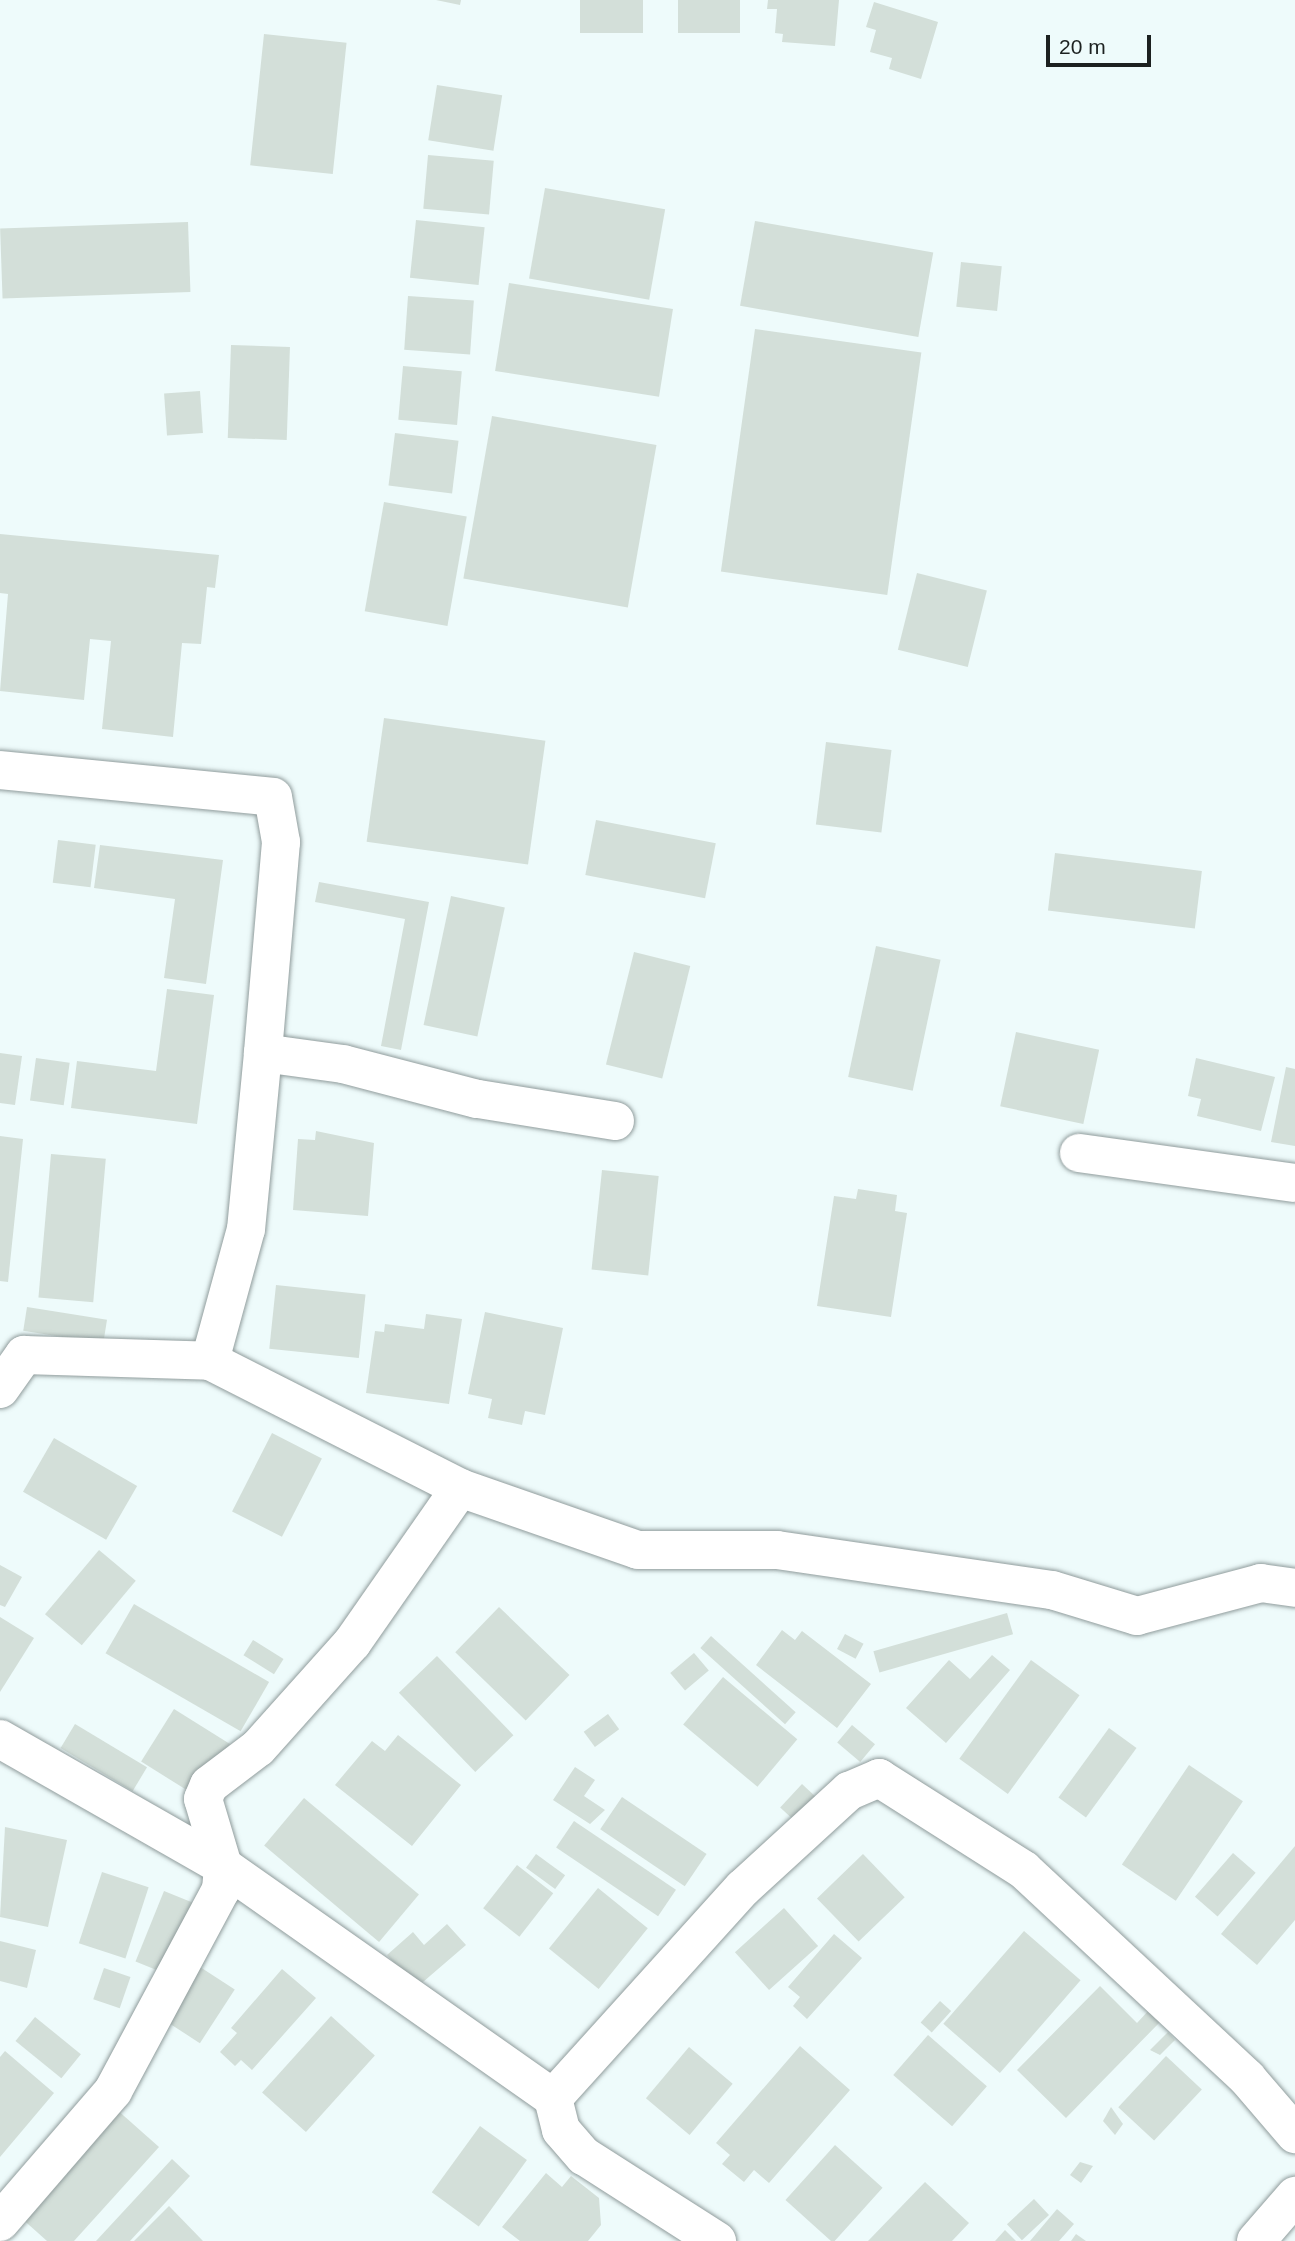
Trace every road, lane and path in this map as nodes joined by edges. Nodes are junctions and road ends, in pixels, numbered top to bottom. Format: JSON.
{"nodes":[{"id":1,"x":0,"y":770,"type":"edge"},
{"id":2,"x":263,"y":1053,"type":"junction"},
{"id":3,"x":615,"y":1121,"type":"dead end"},
{"id":4,"x":1079,"y":1153,"type":"dead end"},
{"id":5,"x":1295,"y":1183,"type":"edge"},
{"id":6,"x":210,"y":1361,"type":"junction"},
{"id":7,"x":0,"y":1389,"type":"edge"},
{"id":8,"x":460,"y":1488,"type":"junction"},
{"id":9,"x":1295,"y":1588,"type":"edge"},
{"id":10,"x":0,"y":1739,"type":"edge"},
{"id":11,"x":223,"y":1866,"type":"junction"},
{"id":12,"x":553,"y":2098,"type":"junction"},
{"id":13,"x":1295,"y":2134,"type":"edge"},
{"id":14,"x":1295,"y":2196,"type":"edge"},
{"id":15,"x":0,"y":2222,"type":"edge"},
{"id":16,"x":717,"y":2241,"type":"edge"},
{"id":17,"x":1256,"y":2241,"type":"edge"}],
"edges":[{"from":1,"to":2,"type":"street"},
{"from":2,"to":3,"type":"street"},
{"from":2,"to":6,"type":"street"},
{"from":4,"to":5,"type":"street"},
{"from":6,"to":7,"type":"street"},
{"from":6,"to":8,"type":"street"},
{"from":8,"to":9,"type":"street"},
{"from":8,"to":11,"type":"street"},
{"from":10,"to":11,"type":"street"},
{"from":11,"to":12,"type":"street"},
{"from":11,"to":15,"type":"street"},
{"from":12,"to":13,"type":"street"},
{"from":12,"to":16,"type":"street"},
{"from":14,"to":17,"type":"street"}]}
